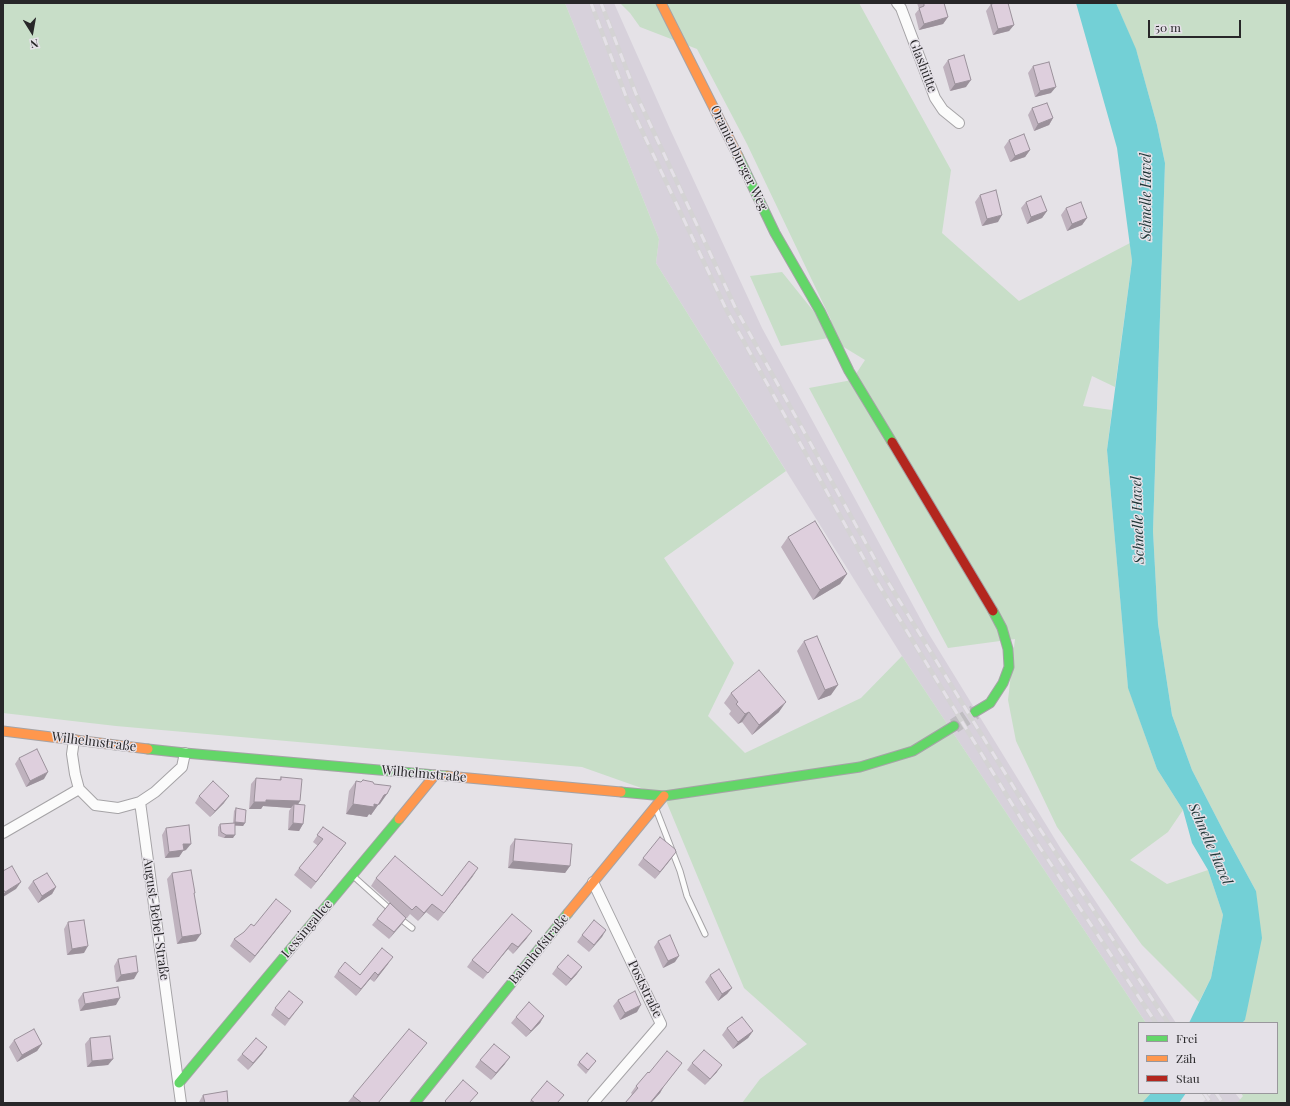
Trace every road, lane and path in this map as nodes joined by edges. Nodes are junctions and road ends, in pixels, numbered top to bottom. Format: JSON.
{"nodes":[{"id":1,"x":660,"y":3,"type":"edge"},
{"id":2,"x":897,"y":3,"type":"edge"},
{"id":3,"x":959,"y":123,"type":"dead end"},
{"id":4,"x":976,"y":712,"type":"tunnel mouth"},
{"id":5,"x":954,"y":726,"type":"tunnel mouth"},
{"id":6,"x":3,"y":731,"type":"edge"},
{"id":7,"x":74,"y":740,"type":"junction"},
{"id":8,"x":185,"y":753,"type":"junction"},
{"id":9,"x":435,"y":775,"type":"junction"},
{"id":10,"x":80,"y":789,"type":"junction"},
{"id":11,"x":664,"y":796,"type":"junction"},
{"id":12,"x":140,"y":802,"type":"junction"},
{"id":13,"x":655,"y":807,"type":"junction"},
{"id":14,"x":3,"y":833,"type":"edge"},
{"id":15,"x":352,"y":875,"type":"junction"},
{"id":16,"x":593,"y":882,"type":"junction"},
{"id":17,"x":412,"y":928,"type":"dead end"},
{"id":18,"x":704,"y":934,"type":"dead end"},
{"id":19,"x":179,"y":1083,"type":"junction"},
{"id":20,"x":181,"y":1103,"type":"edge"},
{"id":21,"x":415,"y":1103,"type":"edge"},
{"id":22,"x":593,"y":1103,"type":"edge"}],
"edges":[{"from":1,"to":4,"type":"street","name":"Oranienburger Weg"},
{"from":2,"to":3,"type":"street","name":"Glashütte"},
{"from":5,"to":11,"type":"street","name":"Wilhelmstraße"},
{"from":6,"to":7,"type":"street","name":"Wilhelmstraße"},
{"from":7,"to":8,"type":"street","name":"Wilhelmstraße"},
{"from":7,"to":10,"type":"street"},
{"from":8,"to":9,"type":"street","name":"Wilhelmstraße"},
{"from":8,"to":12,"type":"street"},
{"from":9,"to":11,"type":"street","name":"Wilhelmstraße"},
{"from":9,"to":15,"type":"street","name":"Lessingallee"},
{"from":10,"to":12,"type":"street"},
{"from":10,"to":14,"type":"street"},
{"from":11,"to":13,"type":"street","name":"Bahnhofstraße"},
{"from":12,"to":19,"type":"street","name":"August-Bebel-Straße"},
{"from":13,"to":16,"type":"street","name":"Bahnhofstraße"},
{"from":13,"to":18,"type":"lane"},
{"from":15,"to":17,"type":"lane"},
{"from":15,"to":19,"type":"street","name":"Lessingallee"},
{"from":16,"to":21,"type":"street","name":"Bahnhofstraße"},
{"from":16,"to":22,"type":"street","name":"Poststraße"},
{"from":19,"to":20,"type":"street","name":"August-Bebel-Straße"}]}
